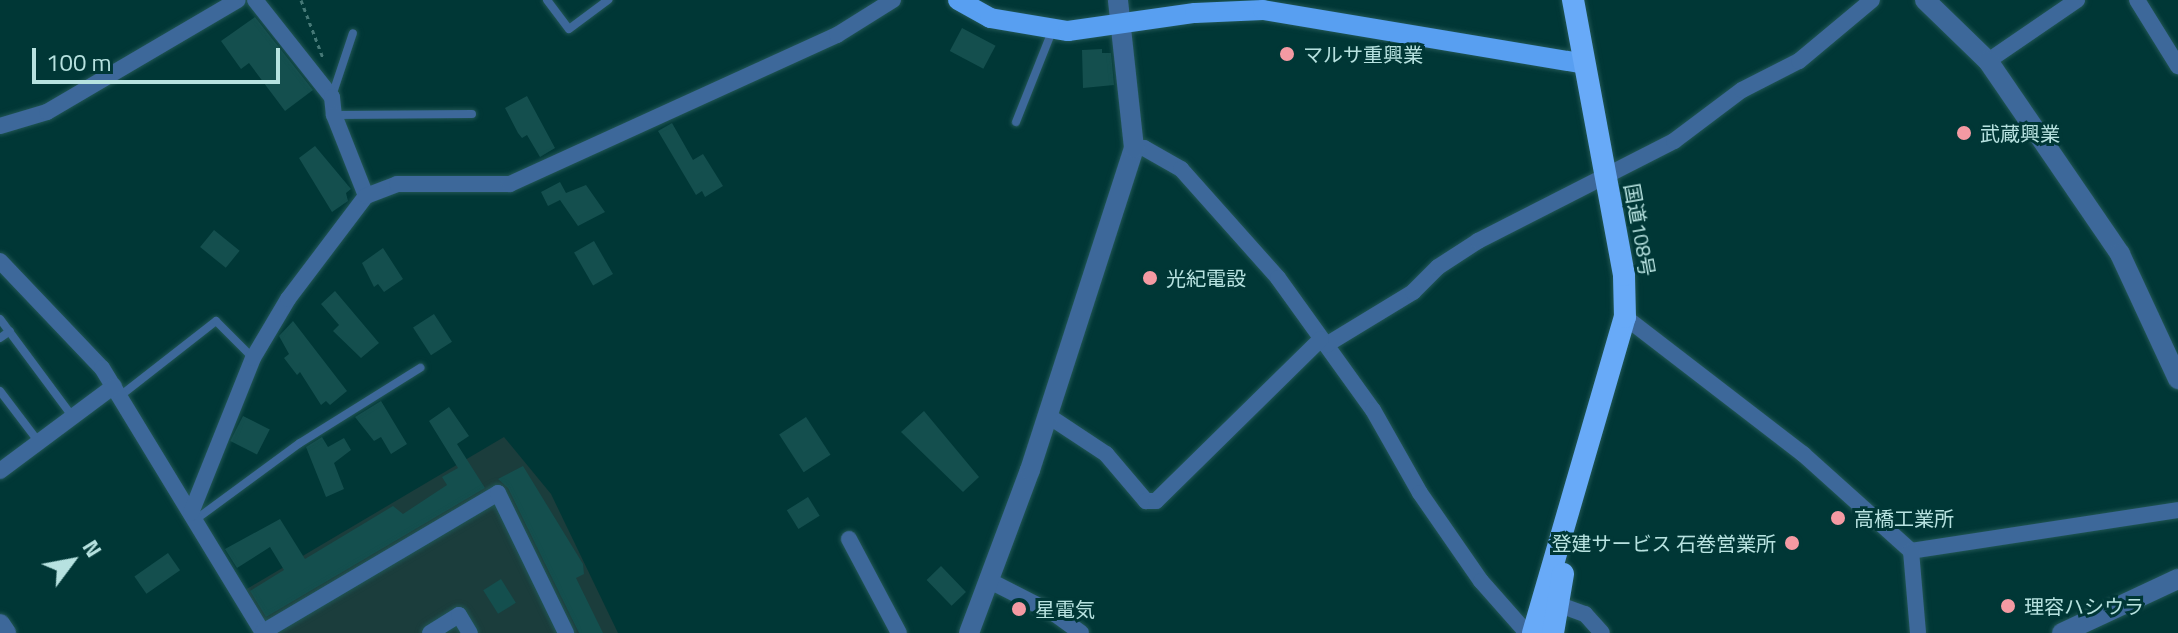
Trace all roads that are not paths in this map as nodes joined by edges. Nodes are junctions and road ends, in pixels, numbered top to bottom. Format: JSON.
{"nodes":[{"id":1,"x":238,"y":0,"type":"edge"},
{"id":2,"x":255,"y":0,"type":"edge"},
{"id":3,"x":547,"y":0,"type":"edge"},
{"id":4,"x":608,"y":0,"type":"edge"},
{"id":5,"x":893,"y":0,"type":"edge"},
{"id":6,"x":958,"y":0,"type":"edge"},
{"id":7,"x":1118,"y":0,"type":"edge"},
{"id":8,"x":1573,"y":0,"type":"edge"},
{"id":9,"x":1872,"y":0,"type":"edge"},
{"id":10,"x":1925,"y":0,"type":"edge"},
{"id":11,"x":2077,"y":0,"type":"edge"},
{"id":12,"x":2137,"y":0,"type":"edge"},
{"id":13,"x":1120,"y":25,"type":"junction"},
{"id":14,"x":1052,"y":30,"type":"junction"},
{"id":15,"x":353,"y":33,"type":"dead end"},
{"id":16,"x":1988,"y":61,"type":"junction"},
{"id":17,"x":1585,"y":64,"type":"junction"},
{"id":18,"x":2178,"y":66,"type":"edge"},
{"id":19,"x":332,"y":97,"type":"junction"},
{"id":20,"x":472,"y":114,"type":"dead end"},
{"id":21,"x":334,"y":115,"type":"junction"},
{"id":22,"x":1016,"y":122,"type":"dead end"},
{"id":23,"x":0,"y":126,"type":"edge"},
{"id":24,"x":1134,"y":148,"type":"junction"},
{"id":25,"x":1606,"y":179,"type":"junction"},
{"id":26,"x":366,"y":196,"type":"junction"},
{"id":27,"x":0,"y":261,"type":"edge"},
{"id":28,"x":1625,"y":317,"type":"junction"},
{"id":29,"x":0,"y":319,"type":"edge"},
{"id":30,"x":10,"y":331,"type":"junction"},
{"id":31,"x":0,"y":338,"type":"edge"},
{"id":32,"x":1323,"y":342,"type":"junction"},
{"id":33,"x":253,"y":358,"type":"junction"},
{"id":34,"x":420,"y":368,"type":"dead end"},
{"id":35,"x":2178,"y":379,"type":"edge"},
{"id":36,"x":0,"y":391,"type":"edge"},
{"id":37,"x":117,"y":391,"type":"junction"},
{"id":38,"x":1047,"y":415,"type":"junction"},
{"id":39,"x":72,"y":416,"type":"junction"},
{"id":40,"x":38,"y":441,"type":"junction"},
{"id":41,"x":1581,"y":466,"type":"junction"},
{"id":42,"x":1,"y":468,"type":"edge"},
{"id":43,"x":2178,"y":510,"type":"edge"},
{"id":44,"x":193,"y":516,"type":"junction"},
{"id":45,"x":849,"y":539,"type":"dead end"},
{"id":46,"x":1911,"y":551,"type":"junction"},
{"id":47,"x":2178,"y":579,"type":"edge"},
{"id":48,"x":990,"y":581,"type":"junction"},
{"id":49,"x":1557,"y":604,"type":"junction"},
{"id":50,"x":0,"y":624,"type":"edge"},
{"id":51,"x":263,"y":632,"type":"edge"},
{"id":52,"x":6,"y":633,"type":"edge"},
{"id":53,"x":430,"y":633,"type":"edge"},
{"id":54,"x":470,"y":633,"type":"edge"},
{"id":55,"x":566,"y":633,"type":"edge"},
{"id":56,"x":899,"y":633,"type":"edge"},
{"id":57,"x":969,"y":633,"type":"edge"},
{"id":58,"x":1081,"y":633,"type":"edge"},
{"id":59,"x":1527,"y":633,"type":"edge"},
{"id":60,"x":1533,"y":633,"type":"edge"},
{"id":61,"x":1553,"y":633,"type":"edge"},
{"id":62,"x":1602,"y":633,"type":"edge"},
{"id":63,"x":1918,"y":633,"type":"edge"},
{"id":64,"x":2062,"y":633,"type":"edge"}],
"edges":[{"from":1,"to":23,"type":"street"},
{"from":2,"to":19,"type":"street"},
{"from":3,"to":4,"type":"lane"},
{"from":5,"to":26,"type":"street"},
{"from":6,"to":14,"type":"main road"},
{"from":7,"to":13,"type":"street"},
{"from":8,"to":17,"type":"highway","name":"国道108号"},
{"from":9,"to":25,"type":"street"},
{"from":10,"to":16,"type":"street"},
{"from":11,"to":16,"type":"street"},
{"from":12,"to":18,"type":"street"},
{"from":13,"to":14,"type":"main road"},
{"from":13,"to":17,"type":"main road"},
{"from":13,"to":24,"type":"street"},
{"from":14,"to":22,"type":"lane"},
{"from":15,"to":19,"type":"lane"},
{"from":16,"to":35,"type":"street"},
{"from":17,"to":25,"type":"highway","name":"国道108号"},
{"from":19,"to":21,"type":"street"},
{"from":20,"to":21,"type":"lane"},
{"from":21,"to":26,"type":"street"},
{"from":24,"to":32,"type":"street"},
{"from":24,"to":38,"type":"street"},
{"from":25,"to":28,"type":"highway","name":"国道108号"},
{"from":25,"to":32,"type":"street"},
{"from":26,"to":33,"type":"street"},
{"from":27,"to":37,"type":"street"},
{"from":28,"to":41,"type":"highway","name":"国道108号"},
{"from":28,"to":46,"type":"street"},
{"from":29,"to":30,"type":"lane"},
{"from":30,"to":31,"type":"lane"},
{"from":30,"to":39,"type":"lane"},
{"from":32,"to":38,"type":"street"},
{"from":32,"to":59,"type":"street"},
{"from":33,"to":37,"type":"lane"},
{"from":33,"to":44,"type":"street"},
{"from":34,"to":44,"type":"lane"},
{"from":36,"to":40,"type":"lane"},
{"from":37,"to":39,"type":"street"},
{"from":37,"to":44,"type":"street"},
{"from":38,"to":48,"type":"street"},
{"from":39,"to":40,"type":"street"},
{"from":40,"to":42,"type":"street"},
{"from":41,"to":49,"type":"highway","name":"国道108号"},
{"from":41,"to":60,"type":"highway","name":"国道108号"},
{"from":43,"to":46,"type":"street"},
{"from":44,"to":51,"type":"street"},
{"from":45,"to":56,"type":"street"},
{"from":46,"to":63,"type":"street"},
{"from":47,"to":64,"type":"street"},
{"from":48,"to":57,"type":"street"},
{"from":48,"to":58,"type":"street"},
{"from":49,"to":61,"type":"highway","name":"国道108号"},
{"from":49,"to":62,"type":"street"},
{"from":50,"to":52,"type":"street"},
{"from":51,"to":55,"type":"street"},
{"from":53,"to":54,"type":"street"}]}
